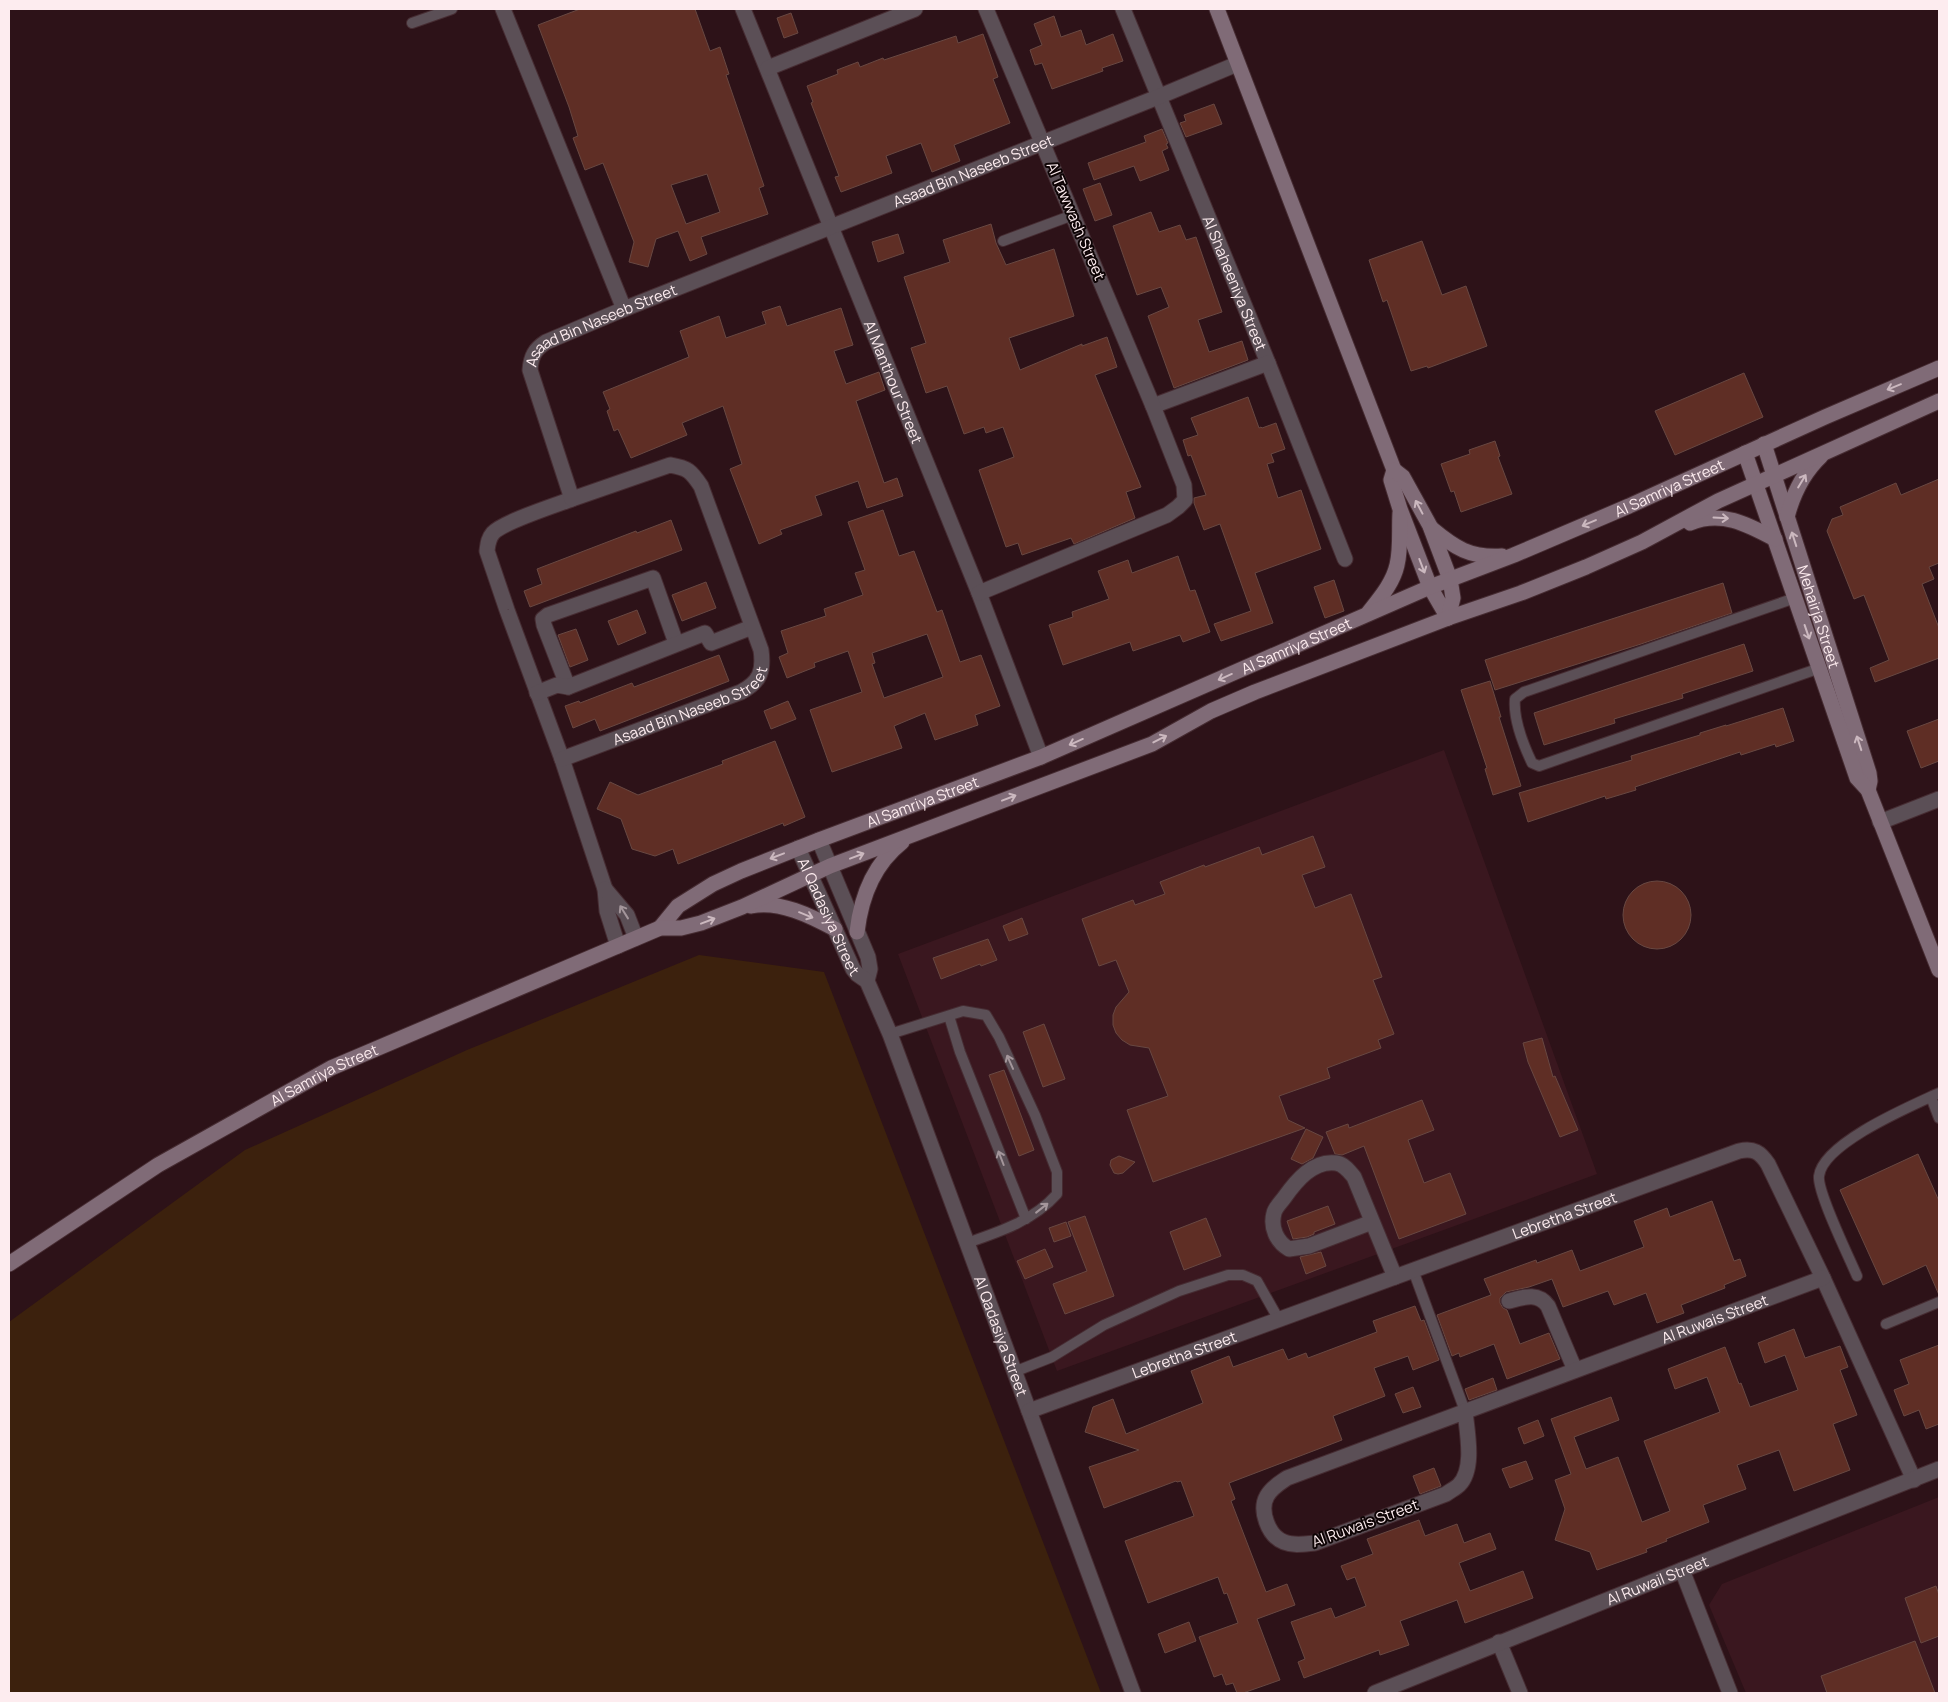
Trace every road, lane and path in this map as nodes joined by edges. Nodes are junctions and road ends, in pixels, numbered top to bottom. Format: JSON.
{"nodes":[{"id":1,"x":452,"y":9,"type":"edge"},
{"id":2,"x":503,"y":9,"type":"edge"},
{"id":3,"x":743,"y":9,"type":"edge"},
{"id":4,"x":915,"y":9,"type":"edge"},
{"id":5,"x":986,"y":9,"type":"edge"},
{"id":6,"x":1123,"y":9,"type":"edge"},
{"id":7,"x":1217,"y":9,"type":"edge"},
{"id":8,"x":412,"y":23,"type":"dead end"},
{"id":9,"x":1237,"y":64,"type":"junction"},
{"id":10,"x":768,"y":68,"type":"junction"},
{"id":11,"x":1158,"y":97,"type":"junction"},
{"id":12,"x":1043,"y":143,"type":"junction"},
{"id":13,"x":1073,"y":215,"type":"junction"},
{"id":14,"x":832,"y":227,"type":"junction"},
{"id":15,"x":1003,"y":241,"type":"dead end"},
{"id":16,"x":624,"y":309,"type":"junction"},
{"id":17,"x":1268,"y":363,"type":"junction"},
{"id":18,"x":1939,"y":368,"type":"edge"},
{"id":19,"x":1939,"y":401,"type":"edge"},
{"id":20,"x":1153,"y":406,"type":"junction"},
{"id":21,"x":1764,"y":444,"type":"junction"},
{"id":22,"x":1827,"y":451,"type":"junction"},
{"id":23,"x":1745,"y":453,"type":"junction"},
{"id":24,"x":1394,"y":470,"type":"junction"},
{"id":25,"x":1775,"y":475,"type":"junction"},
{"id":26,"x":1755,"y":484,"type":"junction"},
{"id":27,"x":572,"y":499,"type":"junction"},
{"id":28,"x":1400,"y":509,"type":"junction"},
{"id":29,"x":1788,"y":517,"type":"junction"},
{"id":30,"x":1430,"y":526,"type":"junction"},
{"id":31,"x":1775,"y":539,"type":"junction"},
{"id":32,"x":1642,"y":542,"type":"junction"},
{"id":33,"x":1514,"y":555,"type":"junction"},
{"id":34,"x":1345,"y":560,"type":"dead end"},
{"id":35,"x":1450,"y":579,"type":"junction"},
{"id":36,"x":1430,"y":588,"type":"junction"},
{"id":37,"x":979,"y":593,"type":"junction"},
{"id":38,"x":1795,"y":598,"type":"junction"},
{"id":39,"x":1367,"y":614,"type":"junction"},
{"id":40,"x":1448,"y":618,"type":"junction"},
{"id":41,"x":752,"y":626,"type":"junction"},
{"id":42,"x":676,"y":643,"type":"junction"},
{"id":43,"x":1820,"y":668,"type":"junction"},
{"id":44,"x":568,"y":687,"type":"junction"},
{"id":45,"x":537,"y":692,"type":"junction"},
{"id":46,"x":1041,"y":757,"type":"junction"},
{"id":47,"x":562,"y":759,"type":"junction"},
{"id":48,"x":1868,"y":790,"type":"junction"},
{"id":49,"x":1939,"y":798,"type":"edge"},
{"id":50,"x":1880,"y":822,"type":"junction"},
{"id":51,"x":911,"y":835,"type":"junction"},
{"id":52,"x":818,"y":840,"type":"junction"},
{"id":53,"x":798,"y":848,"type":"junction"},
{"id":54,"x":830,"y":866,"type":"junction"},
{"id":55,"x":811,"y":876,"type":"junction"},
{"id":56,"x":605,"y":889,"type":"junction"},
{"id":57,"x":742,"y":907,"type":"junction"},
{"id":58,"x":660,"y":928,"type":"junction"},
{"id":59,"x":835,"y":929,"type":"junction"},
{"id":60,"x":857,"y":932,"type":"junction"},
{"id":61,"x":636,"y":938,"type":"junction"},
{"id":62,"x":618,"y":946,"type":"junction"},
{"id":63,"x":1939,"y":970,"type":"edge"},
{"id":64,"x":867,"y":981,"type":"junction"},
{"id":65,"x":949,"y":1016,"type":"junction"},
{"id":66,"x":890,"y":1034,"type":"junction"},
{"id":67,"x":1935,"y":1095,"type":"edge"},
{"id":68,"x":1939,"y":1118,"type":"edge"},
{"id":69,"x":1026,"y":1219,"type":"junction"},
{"id":70,"x":1372,"y":1222,"type":"junction"},
{"id":71,"x":966,"y":1243,"type":"junction"},
{"id":72,"x":9,"y":1264,"type":"edge"},
{"id":73,"x":1413,"y":1270,"type":"junction"},
{"id":74,"x":1857,"y":1276,"type":"dead end"},
{"id":75,"x":1395,"y":1277,"type":"junction"},
{"id":76,"x":1823,"y":1278,"type":"junction"},
{"id":77,"x":1509,"y":1301,"type":"dead end"},
{"id":78,"x":1939,"y":1302,"type":"edge"},
{"id":79,"x":1279,"y":1320,"type":"junction"},
{"id":80,"x":1886,"y":1324,"type":"dead end"},
{"id":81,"x":1575,"y":1370,"type":"junction"},
{"id":82,"x":1014,"y":1372,"type":"junction"},
{"id":83,"x":1028,"y":1411,"type":"junction"},
{"id":84,"x":1465,"y":1411,"type":"junction"},
{"id":85,"x":1939,"y":1469,"type":"edge"},
{"id":86,"x":1914,"y":1480,"type":"junction"},
{"id":87,"x":1682,"y":1570,"type":"junction"},
{"id":88,"x":1499,"y":1642,"type":"junction"},
{"id":89,"x":1133,"y":1693,"type":"edge"},
{"id":90,"x":1375,"y":1693,"type":"edge"},
{"id":91,"x":1520,"y":1693,"type":"edge"},
{"id":92,"x":1730,"y":1693,"type":"edge"}],
"edges":[{"from":1,"to":8,"type":"lane"},
{"from":2,"to":16,"type":"street"},
{"from":3,"to":10,"type":"street","name":"Al Manthour Street"},
{"from":4,"to":10,"type":"street"},
{"from":5,"to":12,"type":"street","name":"Al Tawwash Street"},
{"from":6,"to":11,"type":"street","name":"Al Shaheeniya Street"},
{"from":7,"to":9,"type":"street"},
{"from":9,"to":11,"type":"street","name":"Asaad Bin Naseeb Street"},
{"from":9,"to":24,"type":"street"},
{"from":10,"to":14,"type":"street","name":"Al Manthour Street"},
{"from":11,"to":12,"type":"street","name":"Asaad Bin Naseeb Street"},
{"from":11,"to":17,"type":"street","name":"Al Shaheeniya Street"},
{"from":12,"to":13,"type":"street","name":"Al Tawwash Street"},
{"from":12,"to":14,"type":"street","name":"Asaad Bin Naseeb Street"},
{"from":13,"to":15,"type":"lane"},
{"from":13,"to":20,"type":"street","name":"Al Tawwash Street"},
{"from":14,"to":16,"type":"street","name":"Asaad Bin Naseeb Street"},
{"from":14,"to":37,"type":"street","name":"Al Manthour Street"},
{"from":16,"to":27,"type":"street","name":"Asaad Bin Naseeb Street"},
{"from":17,"to":20,"type":"street"},
{"from":17,"to":34,"type":"street","name":"Al Shaheeniya Street"},
{"from":18,"to":21,"type":"street","name":"Al Samriya Street","one_way":true},
{"from":19,"to":22,"type":"street","name":"Al Samriya Street"},
{"from":20,"to":37,"type":"street","name":"Al Tawwash Street"},
{"from":21,"to":23,"type":"street","name":"Al Samriya Street"},
{"from":21,"to":25,"type":"street","name":"Mehairja Street"},
{"from":22,"to":25,"type":"street","name":"Al Samriya Street"},
{"from":29,"to":22,"type":"street","one_way":true},
{"from":23,"to":26,"type":"street","name":"Mehairja Street"},
{"from":23,"to":33,"type":"street","name":"Al Samriya Street","one_way":true},
{"from":24,"to":28,"type":"street"},
{"from":30,"to":24,"type":"street","one_way":true},
{"from":25,"to":26,"type":"street","name":"Al Samriya Street"},
{"from":25,"to":29,"type":"street","name":"Mehairja Street"},
{"from":26,"to":31,"type":"street","name":"Mehairja Street"},
{"from":26,"to":32,"type":"street","name":"Al Samriya Street"},
{"from":27,"to":41,"type":"street","name":"Asaad Bin Naseeb Street"},
{"from":27,"to":45,"type":"street"},
{"from":28,"to":36,"type":"street","one_way":true},
{"from":28,"to":39,"type":"street"},
{"from":48,"to":29,"type":"street","name":"Mehairja Street","one_way":true},
{"from":30,"to":33,"type":"street"},
{"from":30,"to":35,"type":"street"},
{"from":32,"to":31,"type":"street","one_way":true},
{"from":31,"to":38,"type":"street","name":"Mehairja Street"},
{"from":32,"to":40,"type":"street","name":"Al Samriya Street"},
{"from":33,"to":35,"type":"street","name":"Al Samriya Street"},
{"from":35,"to":36,"type":"street","name":"Al Samriya Street"},
{"from":35,"to":40,"type":"street"},
{"from":36,"to":39,"type":"street","name":"Al Samriya Street"},
{"from":36,"to":40,"type":"street"},
{"from":37,"to":46,"type":"street","name":"Al Manthour Street"},
{"from":38,"to":43,"type":"street","name":"Mehairja Street","one_way":true},
{"from":38,"to":43,"type":"lane"},
{"from":39,"to":46,"type":"street","name":"Al Samriya Street","one_way":true},
{"from":51,"to":40,"type":"street","name":"Al Samriya Street","one_way":true},
{"from":41,"to":42,"type":"street"},
{"from":41,"to":47,"type":"street","name":"Asaad Bin Naseeb Street"},
{"from":42,"to":44,"type":"street"},
{"from":42,"to":44,"type":"street"},
{"from":43,"to":48,"type":"street","name":"Mehairja Street"},
{"from":44,"to":45,"type":"street"},
{"from":45,"to":47,"type":"street"},
{"from":46,"to":52,"type":"street","name":"Al Samriya Street"},
{"from":47,"to":56,"type":"street"},
{"from":48,"to":50,"type":"street","name":"Mehairja Street"},
{"from":49,"to":50,"type":"street"},
{"from":50,"to":63,"type":"street","name":"Mehairja Street"},
{"from":54,"to":51,"type":"street","name":"Al Samriya Street","one_way":true},
{"from":51,"to":60,"type":"street"},
{"from":52,"to":53,"type":"street","name":"Al Samriya Street"},
{"from":52,"to":54,"type":"street","name":"Al Qadasiya Street"},
{"from":53,"to":55,"type":"street","name":"Al Qadasiya Street"},
{"from":53,"to":58,"type":"street","name":"Al Samriya Street","one_way":true},
{"from":54,"to":55,"type":"street","name":"Al Samriya Street"},
{"from":54,"to":60,"type":"street","name":"Al Qadasiya Street"},
{"from":55,"to":57,"type":"street","name":"Al Samriya Street"},
{"from":55,"to":59,"type":"street","name":"Al Qadasiya Street"},
{"from":61,"to":56,"type":"street","one_way":true},
{"from":56,"to":62,"type":"street"},
{"from":58,"to":57,"type":"street","name":"Al Samriya Street","one_way":true},
{"from":57,"to":59,"type":"street","one_way":true},
{"from":58,"to":61,"type":"street","name":"Al Samriya Street"},
{"from":59,"to":64,"type":"street","name":"Al Qadasiya Street"},
{"from":60,"to":64,"type":"street","name":"Al Qadasiya Street"},
{"from":61,"to":62,"type":"street","name":"Al Samriya Street"},
{"from":62,"to":72,"type":"street","name":"Al Samriya Street"},
{"from":64,"to":66,"type":"street","name":"Al Qadasiya Street"},
{"from":65,"to":66,"type":"lane"},
{"from":69,"to":65,"type":"lane","one_way":true},
{"from":69,"to":65,"type":"lane","one_way":true},
{"from":66,"to":71,"type":"street","name":"Al Qadasiya Street"},
{"from":67,"to":68,"type":"lane"},
{"from":67,"to":74,"type":"lane"},
{"from":69,"to":71,"type":"lane"},
{"from":70,"to":70,"type":"street"},
{"from":70,"to":75,"type":"street"},
{"from":71,"to":82,"type":"street","name":"Al Qadasiya Street"},
{"from":73,"to":75,"type":"street","name":"Lebretha Street"},
{"from":73,"to":76,"type":"street","name":"Lebretha Street"},
{"from":73,"to":84,"type":"lane"},
{"from":75,"to":79,"type":"street","name":"Lebretha Street"},
{"from":76,"to":81,"type":"street","name":"Al Ruwais Street"},
{"from":76,"to":86,"type":"street","name":"Lebretha Street"},
{"from":77,"to":81,"type":"street"},
{"from":78,"to":80,"type":"lane"},
{"from":79,"to":82,"type":"lane"},
{"from":79,"to":83,"type":"street","name":"Lebretha Street"},
{"from":81,"to":84,"type":"street","name":"Al Ruwais Street"},
{"from":82,"to":83,"type":"street","name":"Al Qadasiya Street"},
{"from":83,"to":89,"type":"street","name":"Al Qadasiya Street"},
{"from":84,"to":84,"type":"street","name":"Al Ruwais Street"},
{"from":85,"to":86,"type":"street","name":"Al Ruwail Street"},
{"from":86,"to":87,"type":"street","name":"Al Ruwail Street"},
{"from":87,"to":88,"type":"street","name":"Al Ruwail Street"},
{"from":87,"to":92,"type":"street"},
{"from":88,"to":90,"type":"street","name":"Al Ruwail Street"},
{"from":88,"to":91,"type":"street"}]}
